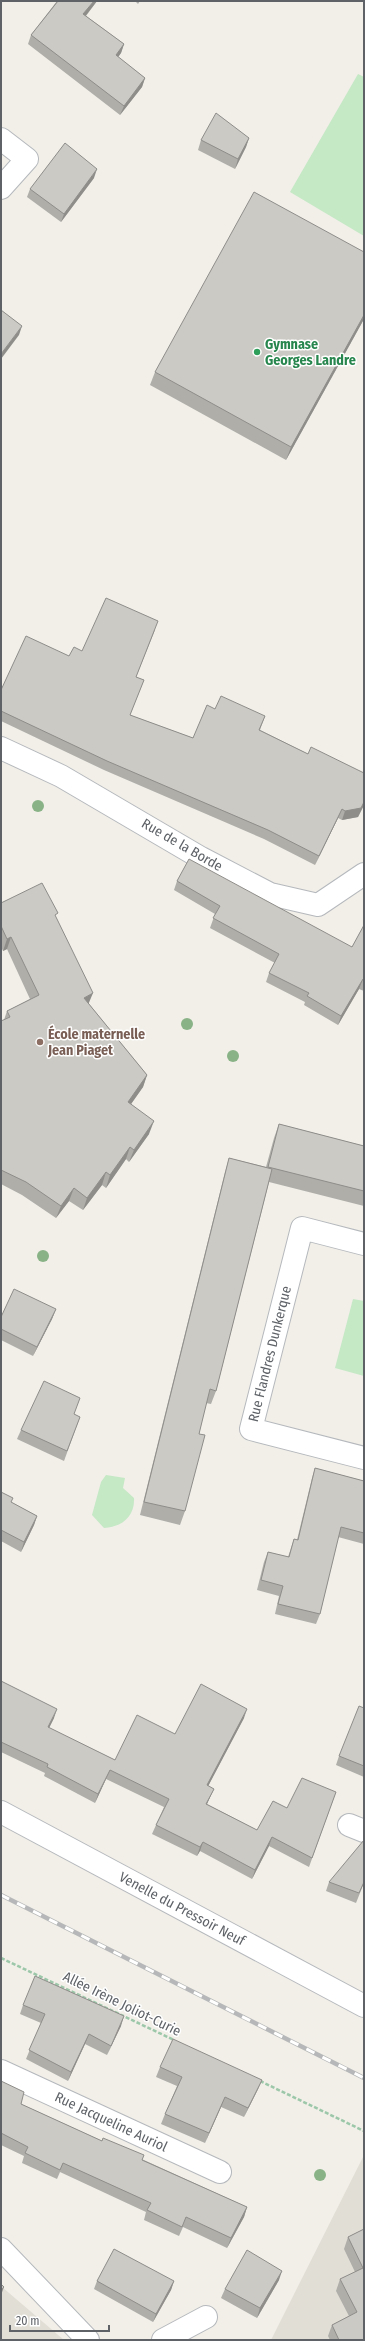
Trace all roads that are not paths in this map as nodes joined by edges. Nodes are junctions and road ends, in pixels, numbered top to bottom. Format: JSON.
{"nodes":[{"id":1,"x":1,"y":139,"type":"edge"},
{"id":2,"x":1,"y":188,"type":"edge"},
{"id":3,"x":1,"y":748,"type":"edge"},
{"id":4,"x":364,"y":874,"type":"edge"},
{"id":5,"x":364,"y":1244,"type":"edge"},
{"id":6,"x":364,"y":1458,"type":"edge"},
{"id":7,"x":1,"y":1812,"type":"edge"},
{"id":8,"x":364,"y":2006,"type":"edge"},
{"id":9,"x":1,"y":2071,"type":"edge"},
{"id":10,"x":220,"y":2172,"type":"dead end"},
{"id":11,"x":1,"y":2249,"type":"edge"},
{"id":12,"x":206,"y":2317,"type":"dead end"},
{"id":13,"x":88,"y":2340,"type":"edge"},
{"id":14,"x":162,"y":2340,"type":"edge"}],
"edges":[{"from":1,"to":2,"type":"street"},
{"from":3,"to":4,"type":"street","name":"Rue de la Borde"},
{"from":5,"to":6,"type":"street","name":"Rue Flandres Dunkerque"},
{"from":7,"to":8,"type":"street","name":"Venelle du Pressoir Neuf"},
{"from":9,"to":10,"type":"street","name":"Rue Jacqueline Auriol"},
{"from":11,"to":13,"type":"street"},
{"from":12,"to":14,"type":"street"}]}
